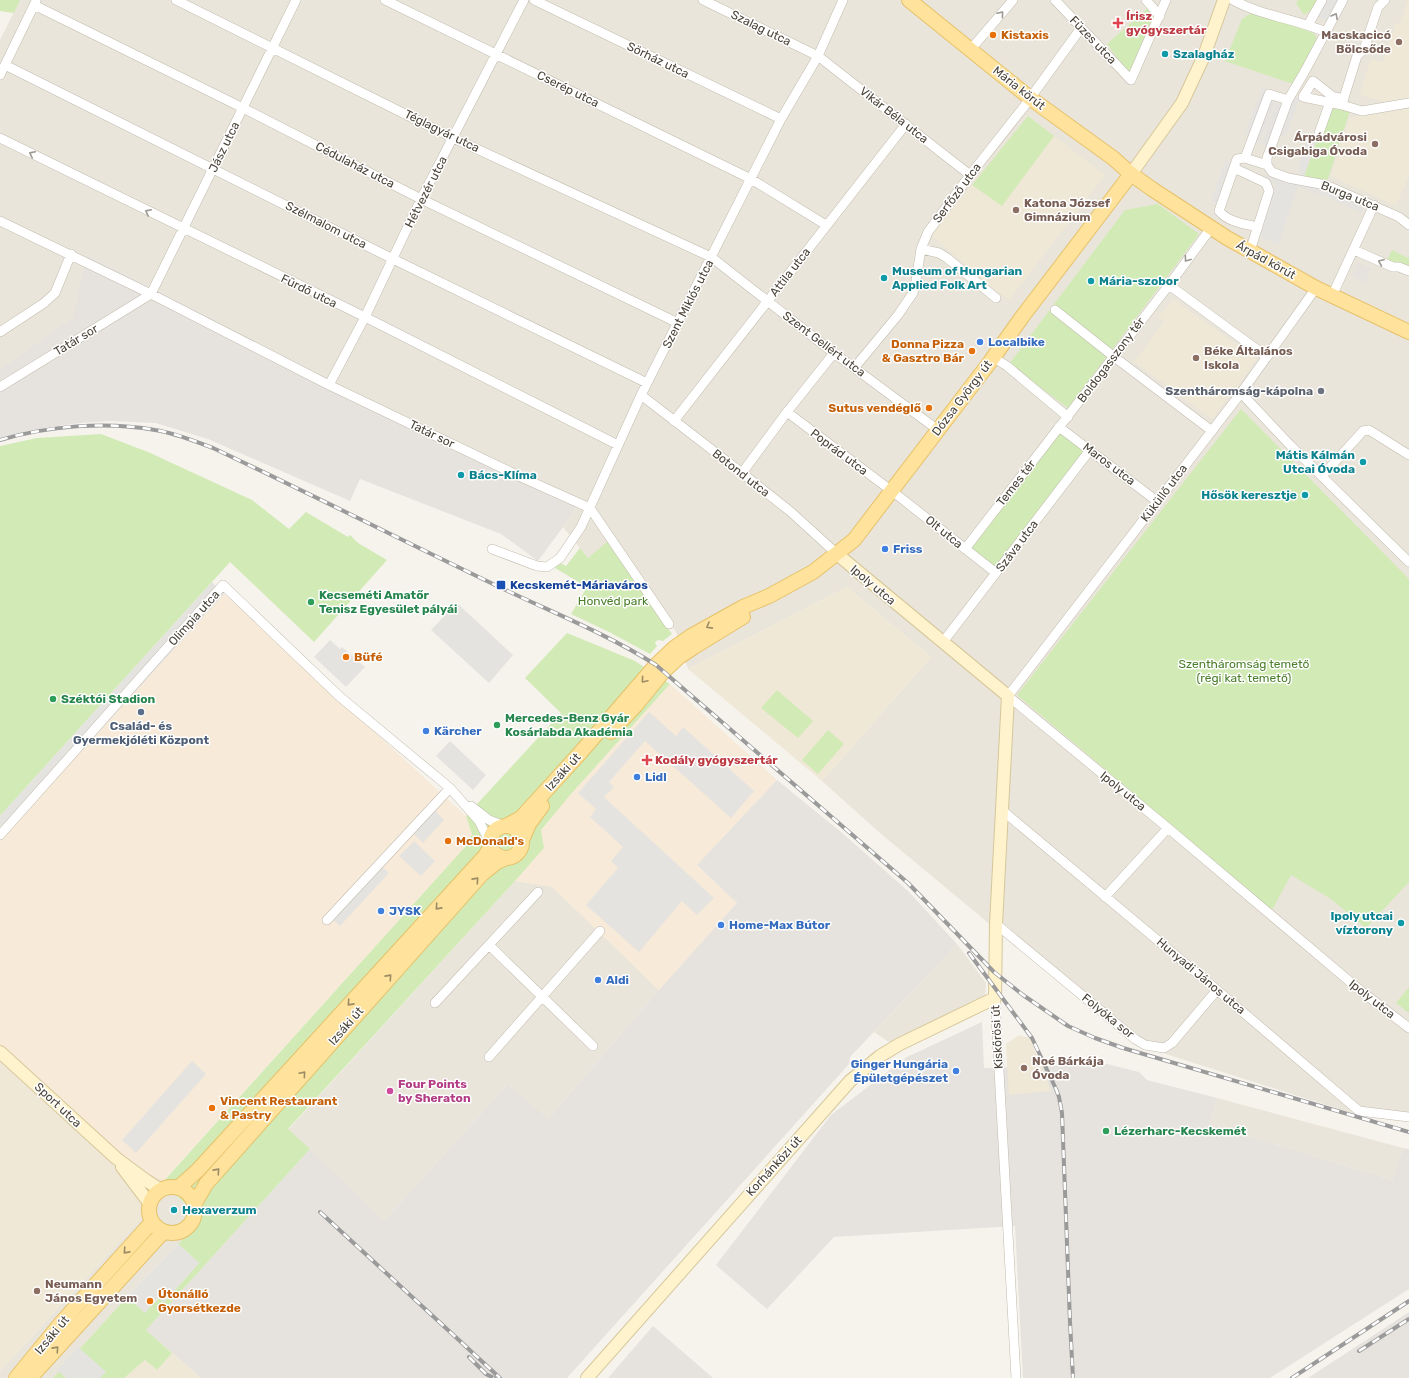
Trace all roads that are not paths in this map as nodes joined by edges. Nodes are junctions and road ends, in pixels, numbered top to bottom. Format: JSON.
{"nodes":[{"id":1,"x":176,"y":0,"type":"edge"},
{"id":2,"x":296,"y":0,"type":"edge"},
{"id":3,"x":385,"y":0,"type":"edge"},
{"id":4,"x":524,"y":0,"type":"edge"},
{"id":5,"x":534,"y":0,"type":"edge"},
{"id":6,"x":703,"y":0,"type":"edge"},
{"id":7,"x":843,"y":0,"type":"edge"},
{"id":8,"x":909,"y":0,"type":"edge"},
{"id":9,"x":1013,"y":0,"type":"edge"},
{"id":10,"x":1055,"y":0,"type":"edge"},
{"id":11,"x":1146,"y":0,"type":"edge"},
{"id":12,"x":1166,"y":0,"type":"edge"},
{"id":13,"x":1224,"y":0,"type":"edge"},
{"id":14,"x":1233,"y":0,"type":"edge"},
{"id":15,"x":1322,"y":0,"type":"edge"},
{"id":16,"x":1343,"y":0,"type":"edge"},
{"id":17,"x":1385,"y":0,"type":"edge"},
{"id":18,"x":35,"y":3,"type":"edge"},
{"id":19,"x":1160,"y":16,"type":"junction"},
{"id":20,"x":1308,"y":24,"type":"junction"},
{"id":21,"x":1081,"y":28,"type":"junction"},
{"id":22,"x":1326,"y":32,"type":"junction"},
{"id":23,"x":273,"y":47,"type":"junction"},
{"id":24,"x":971,"y":49,"type":"junction"},
{"id":25,"x":496,"y":54,"type":"junction"},
{"id":26,"x":818,"y":56,"type":"junction"},
{"id":27,"x":5,"y":65,"type":"junction"},
{"id":28,"x":0,"y":75,"type":"edge"},
{"id":29,"x":1030,"y":98,"type":"junction"},
{"id":30,"x":1288,"y":100,"type":"junction"},
{"id":31,"x":1330,"y":102,"type":"junction"},
{"id":32,"x":1343,"y":102,"type":"junction"},
{"id":33,"x":1409,"y":103,"type":"edge"},
{"id":34,"x":243,"y":108,"type":"junction"},
{"id":35,"x":781,"y":119,"type":"junction"},
{"id":36,"x":906,"y":124,"type":"junction"},
{"id":37,"x":1319,"y":133,"type":"dead end"},
{"id":38,"x":0,"y":138,"type":"edge"},
{"id":39,"x":453,"y":138,"type":"junction"},
{"id":40,"x":1245,"y":158,"type":"junction"},
{"id":41,"x":1267,"y":162,"type":"junction"},
{"id":42,"x":213,"y":168,"type":"junction"},
{"id":43,"x":1234,"y":168,"type":"junction"},
{"id":44,"x":1131,"y":174,"type":"junction"},
{"id":45,"x":970,"y":175,"type":"junction"},
{"id":46,"x":751,"y":179,"type":"junction"},
{"id":47,"x":421,"y":199,"type":"junction"},
{"id":48,"x":1374,"y":205,"type":"junction"},
{"id":49,"x":0,"y":221,"type":"edge"},
{"id":50,"x":1409,"y":224,"type":"edge"},
{"id":51,"x":826,"y":225,"type":"junction"},
{"id":52,"x":1258,"y":227,"type":"junction"},
{"id":53,"x":1210,"y":228,"type":"junction"},
{"id":54,"x":183,"y":229,"type":"junction"},
{"id":55,"x":921,"y":249,"type":"junction"},
{"id":56,"x":1354,"y":250,"type":"junction"},
{"id":57,"x":1250,"y":251,"type":"junction"},
{"id":58,"x":71,"y":254,"type":"junction"},
{"id":59,"x":711,"y":258,"type":"junction"},
{"id":60,"x":393,"y":259,"type":"junction"},
{"id":61,"x":1409,"y":271,"type":"edge"},
{"id":62,"x":1168,"y":285,"type":"junction"},
{"id":63,"x":1316,"y":288,"type":"junction"},
{"id":64,"x":151,"y":294,"type":"junction"},
{"id":65,"x":1332,"y":296,"type":"junction"},
{"id":66,"x":996,"y":298,"type":"dead end"},
{"id":67,"x":768,"y":301,"type":"junction"},
{"id":68,"x":1055,"y":310,"type":"dead end"},
{"id":69,"x":365,"y":317,"type":"junction"},
{"id":70,"x":678,"y":323,"type":"junction"},
{"id":71,"x":0,"y":332,"type":"edge"},
{"id":72,"x":1409,"y":332,"type":"edge"},
{"id":73,"x":834,"y":353,"type":"junction"},
{"id":74,"x":1113,"y":356,"type":"junction"},
{"id":75,"x":1267,"y":357,"type":"junction"},
{"id":76,"x":994,"y":358,"type":"junction"},
{"id":77,"x":855,"y":367,"type":"junction"},
{"id":78,"x":647,"y":383,"type":"junction"},
{"id":79,"x":329,"y":385,"type":"junction"},
{"id":80,"x":0,"y":387,"type":"edge"},
{"id":81,"x":1241,"y":393,"type":"junction"},
{"id":82,"x":641,"y":395,"type":"junction"},
{"id":83,"x":787,"y":412,"type":"junction"},
{"id":84,"x":1068,"y":417,"type":"junction"},
{"id":85,"x":674,"y":421,"type":"junction"},
{"id":86,"x":1059,"y":427,"type":"junction"},
{"id":87,"x":938,"y":430,"type":"junction"},
{"id":88,"x":1212,"y":431,"type":"junction"},
{"id":89,"x":618,"y":445,"type":"junction"},
{"id":90,"x":1090,"y":450,"type":"junction"},
{"id":91,"x":1409,"y":455,"type":"edge"},
{"id":92,"x":742,"y":473,"type":"junction"},
{"id":93,"x":1322,"y":476,"type":"junction"},
{"id":94,"x":892,"y":492,"type":"junction"},
{"id":95,"x":1158,"y":502,"type":"junction"},
{"id":96,"x":590,"y":508,"type":"junction"},
{"id":97,"x":492,"y":549,"type":"dead end"},
{"id":98,"x":965,"y":549,"type":"junction"},
{"id":99,"x":837,"y":554,"type":"junction"},
{"id":100,"x":1409,"y":562,"type":"edge"},
{"id":101,"x":996,"y":573,"type":"junction"},
{"id":102,"x":669,"y":624,"type":"dead end"},
{"id":103,"x":943,"y":642,"type":"junction"},
{"id":104,"x":684,"y":647,"type":"junction"},
{"id":105,"x":1008,"y":696,"type":"junction"},
{"id":106,"x":450,"y":788,"type":"junction"},
{"id":107,"x":460,"y":799,"type":"junction"},
{"id":108,"x":1003,"y":811,"type":"junction"},
{"id":109,"x":505,"y":826,"type":"junction"},
{"id":110,"x":1168,"y":828,"type":"junction"},
{"id":111,"x":0,"y":835,"type":"edge"},
{"id":112,"x":522,"y":840,"type":"junction"},
{"id":113,"x":491,"y":845,"type":"junction"},
{"id":114,"x":506,"y":858,"type":"junction"},
{"id":115,"x":538,"y":892,"type":"dead end"},
{"id":116,"x":1105,"y":897,"type":"junction"},
{"id":117,"x":327,"y":920,"type":"dead end"},
{"id":118,"x":996,"y":924,"type":"junction"},
{"id":119,"x":600,"y":931,"type":"dead end"},
{"id":120,"x":489,"y":945,"type":"junction"},
{"id":121,"x":1217,"y":990,"type":"junction"},
{"id":122,"x":542,"y":997,"type":"junction"},
{"id":123,"x":995,"y":998,"type":"junction"},
{"id":124,"x":436,"y":1003,"type":"dead end"},
{"id":125,"x":1409,"y":1028,"type":"edge"},
{"id":126,"x":593,"y":1046,"type":"dead end"},
{"id":127,"x":0,"y":1052,"type":"edge"},
{"id":128,"x":489,"y":1057,"type":"dead end"},
{"id":129,"x":1409,"y":1117,"type":"edge"},
{"id":130,"x":116,"y":1158,"type":"junction"},
{"id":131,"x":178,"y":1188,"type":"junction"},
{"id":132,"x":161,"y":1190,"type":"junction"},
{"id":133,"x":195,"y":1203,"type":"junction"},
{"id":134,"x":150,"y":1204,"type":"junction"},
{"id":135,"x":152,"y":1222,"type":"junction"},
{"id":136,"x":163,"y":1232,"type":"junction"},
{"id":137,"x":16,"y":1378,"type":"edge"},
{"id":138,"x":30,"y":1378,"type":"edge"},
{"id":139,"x":587,"y":1378,"type":"edge"},
{"id":140,"x":1016,"y":1378,"type":"edge"}],
"edges":[{"from":1,"to":23,"type":"street","name":"Téglagyár utca"},
{"from":2,"to":23,"type":"street","name":"Jász utca"},
{"from":3,"to":25,"type":"street","name":"Cserép utca"},
{"from":4,"to":25,"type":"street","name":"Hétvezér utca"},
{"from":5,"to":35,"type":"street","name":"Sörház utca"},
{"from":6,"to":26,"type":"street","name":"Szalag utca"},
{"from":7,"to":26,"type":"street","name":"Szent Miklós utca"},
{"from":8,"to":24,"type":"main road","name":"Mária körút"},
{"from":24,"to":9,"type":"street","one_way":true},
{"from":10,"to":21,"type":"street","name":"Füzes utca"},
{"from":11,"to":19,"type":"street"},
{"from":12,"to":19,"type":"street"},
{"from":13,"to":44,"type":"street"},
{"from":14,"to":20,"type":"street"},
{"from":15,"to":20,"type":"street"},
{"from":22,"to":16,"type":"street","one_way":true},
{"from":17,"to":32,"type":"street"},
{"from":18,"to":27,"type":"street"},
{"from":18,"to":34,"type":"street","name":"Cédulaház utca"},
{"from":19,"to":21,"type":"street","name":"Füzes utca"},
{"from":20,"to":22,"type":"street"},
{"from":21,"to":29,"type":"street","name":"Serfőző utca"},
{"from":22,"to":30,"type":"street"},
{"from":23,"to":34,"type":"street","name":"Jász utca"},
{"from":23,"to":39,"type":"street","name":"Téglagyár utca"},
{"from":24,"to":29,"type":"main road","name":"Mária körút"},
{"from":25,"to":39,"type":"street","name":"Hétvezér utca"},
{"from":25,"to":46,"type":"street","name":"Cserép utca"},
{"from":26,"to":35,"type":"street","name":"Szent Miklós utca"},
{"from":26,"to":36,"type":"street","name":"Vikár Béla utca"},
{"from":27,"to":28,"type":"street"},
{"from":27,"to":42,"type":"street","name":"Szélmalom utca"},
{"from":29,"to":44,"type":"main road","name":"Mária körút"},
{"from":29,"to":45,"type":"street","name":"Serfőző utca"},
{"from":30,"to":40,"type":"street"},
{"from":30,"to":41,"type":"street"},
{"from":31,"to":32,"type":"street"},
{"from":31,"to":32,"type":"street"},
{"from":31,"to":37,"type":"street"},
{"from":32,"to":33,"type":"street"},
{"from":34,"to":42,"type":"street","name":"Jász utca"},
{"from":34,"to":47,"type":"street","name":"Cédulaház utca"},
{"from":35,"to":46,"type":"street","name":"Szent Miklós utca"},
{"from":36,"to":45,"type":"street","name":"Vikár Béla utca"},
{"from":36,"to":51,"type":"street","name":"Attila utca"},
{"from":54,"to":38,"type":"street","name":"Fürdő utca","one_way":true},
{"from":39,"to":47,"type":"street","name":"Hétvezér utca"},
{"from":39,"to":59,"type":"street","name":"Téglagyár utca"},
{"from":40,"to":41,"type":"street","name":"Burga utca"},
{"from":40,"to":43,"type":"street"},
{"from":41,"to":48,"type":"street","name":"Burga utca"},
{"from":42,"to":54,"type":"street","name":"Jász utca"},
{"from":42,"to":60,"type":"street","name":"Szélmalom utca"},
{"from":43,"to":52,"type":"street"},
{"from":43,"to":52,"type":"street"},
{"from":44,"to":53,"type":"main road","name":"Árpád körút"},
{"from":44,"to":76,"type":"main road","name":"Dózsa György út"},
{"from":45,"to":55,"type":"street","name":"Serfőző utca"},
{"from":46,"to":51,"type":"street","name":"Cserép utca"},
{"from":46,"to":59,"type":"street","name":"Szent Miklós utca"},
{"from":47,"to":60,"type":"street","name":"Hétvezér utca"},
{"from":47,"to":70,"type":"street","name":"Cédulaház utca"},
{"from":48,"to":50,"type":"street","name":"Burga utca"},
{"from":48,"to":56,"type":"street"},
{"from":49,"to":58,"type":"street","name":"Tatár sor"},
{"from":51,"to":67,"type":"street","name":"Attila utca"},
{"from":52,"to":57,"type":"street"},
{"from":53,"to":57,"type":"main road","name":"Árpád körút"},
{"from":53,"to":62,"type":"street","name":"Boldogasszony tér","one_way":true},
{"from":54,"to":64,"type":"street","name":"Jász utca"},
{"from":54,"to":69,"type":"street","name":"Fürdő utca"},
{"from":55,"to":66,"type":"street"},
{"from":55,"to":77,"type":"street","name":"Serfőző utca"},
{"from":61,"to":56,"type":"street","one_way":true},
{"from":56,"to":65,"type":"street"},
{"from":57,"to":63,"type":"main road","name":"Árpád körút"},
{"from":58,"to":64,"type":"street","name":"Tatár sor"},
{"from":58,"to":71,"type":"street"},
{"from":59,"to":67,"type":"street","name":"Szent Gellért utca"},
{"from":59,"to":70,"type":"street","name":"Szent Miklós utca"},
{"from":60,"to":69,"type":"street","name":"Hétvezér utca"},
{"from":60,"to":78,"type":"street","name":"Szélmalom utca"},
{"from":62,"to":74,"type":"street","name":"Boldogasszony tér"},
{"from":62,"to":75,"type":"street"},
{"from":63,"to":65,"type":"main road","name":"Árpád körút"},
{"from":63,"to":75,"type":"street","name":"Küküllő utca"},
{"from":64,"to":79,"type":"street","name":"Tatár sor"},
{"from":64,"to":80,"type":"street","name":"Tatár sor"},
{"from":65,"to":72,"type":"main road","name":"Árpád körút"},
{"from":67,"to":73,"type":"street","name":"Szent Gellért utca"},
{"from":67,"to":85,"type":"street","name":"Attila utca"},
{"from":68,"to":74,"type":"street"},
{"from":69,"to":79,"type":"street","name":"Hétvezér utca"},
{"from":69,"to":89,"type":"street","name":"Fürdő utca"},
{"from":70,"to":78,"type":"street","name":"Szent Miklós utca"},
{"from":73,"to":77,"type":"street","name":"Szent Gellért utca"},
{"from":73,"to":83,"type":"street"},
{"from":74,"to":84,"type":"street","name":"Boldogasszony tér"},
{"from":74,"to":88,"type":"street"},
{"from":75,"to":81,"type":"street","name":"Küküllő utca"},
{"from":76,"to":84,"type":"street"},
{"from":76,"to":87,"type":"main road","name":"Dózsa György út"},
{"from":77,"to":87,"type":"street","name":"Szent Gellért utca"},
{"from":78,"to":82,"type":"street","name":"Szent Miklós utca"},
{"from":79,"to":96,"type":"street","name":"Tatár sor"},
{"from":81,"to":88,"type":"street","name":"Küküllő utca"},
{"from":81,"to":93,"type":"street"},
{"from":82,"to":85,"type":"street","name":"Botond utca"},
{"from":82,"to":89,"type":"street","name":"Szent Miklós utca"},
{"from":83,"to":92,"type":"street"},
{"from":83,"to":94,"type":"street","name":"Poprád utca"},
{"from":84,"to":86,"type":"street","name":"Temes tér"},
{"from":85,"to":92,"type":"street","name":"Botond utca"},
{"from":86,"to":90,"type":"street","name":"Maros utca"},
{"from":86,"to":98,"type":"street","name":"Temes tér"},
{"from":87,"to":94,"type":"main road","name":"Dózsa György út"},
{"from":88,"to":95,"type":"street","name":"Küküllő utca"},
{"from":89,"to":96,"type":"street","name":"Szent Miklós utca"},
{"from":90,"to":95,"type":"street","name":"Maros utca"},
{"from":90,"to":101,"type":"street","name":"Száva utca"},
{"from":91,"to":93,"type":"street"},
{"from":92,"to":99,"type":"street","name":"Botond utca"},
{"from":93,"to":100,"type":"street"},
{"from":94,"to":98,"type":"street","name":"Olt utca"},
{"from":94,"to":99,"type":"main road","name":"Dózsa György út"},
{"from":95,"to":105,"type":"street","name":"Küküllő utca"},
{"from":96,"to":97,"type":"street","name":"Szent Miklós utca"},
{"from":96,"to":102,"type":"street"},
{"from":98,"to":101,"type":"street","name":"Olt utca"},
{"from":99,"to":103,"type":"street","name":"Ipoly utca"},
{"from":99,"to":104,"type":"main road","name":"Dózsa György út"},
{"from":101,"to":103,"type":"street","name":"Száva utca"},
{"from":103,"to":105,"type":"street","name":"Ipoly utca"},
{"from":104,"to":109,"type":"main road","name":"Izsáki út","one_way":true},
{"from":104,"to":112,"type":"main road","name":"Izsáki út"},
{"from":105,"to":108,"type":"street","name":"Kiskőrösi út"},
{"from":105,"to":110,"type":"street","name":"Ipoly utca"},
{"from":106,"to":107,"type":"street","name":"Olimpia utca"},
{"from":106,"to":111,"type":"street","name":"Olimpia utca"},
{"from":106,"to":117,"type":"street"},
{"from":107,"to":109,"type":"street","name":"Olimpia utca"},
{"from":107,"to":113,"type":"street","name":"Olimpia utca"},
{"from":108,"to":116,"type":"street","name":"Hunyadi János utca"},
{"from":108,"to":118,"type":"street","name":"Kiskőrösi út"},
{"from":109,"to":112,"type":"main road"},
{"from":109,"to":113,"type":"main road"},
{"from":110,"to":116,"type":"street"},
{"from":110,"to":125,"type":"street","name":"Ipoly utca"},
{"from":112,"to":114,"type":"main road"},
{"from":113,"to":114,"type":"main road"},
{"from":113,"to":131,"type":"main road","name":"Izsáki út","one_way":true},
{"from":133,"to":114,"type":"main road","name":"Izsáki út","one_way":true},
{"from":115,"to":120,"type":"street"},
{"from":116,"to":121,"type":"street","name":"Hunyadi János utca"},
{"from":118,"to":121,"type":"street","name":"Folyóka sor"},
{"from":118,"to":123,"type":"street","name":"Kiskőrösi út"},
{"from":119,"to":122,"type":"street"},
{"from":120,"to":122,"type":"street"},
{"from":120,"to":124,"type":"street"},
{"from":121,"to":129,"type":"street","name":"Hunyadi János utca"},
{"from":122,"to":126,"type":"street"},
{"from":122,"to":128,"type":"street"},
{"from":123,"to":139,"type":"street","name":"Korhánközi út"},
{"from":123,"to":140,"type":"street","name":"Kiskőrösi út"},
{"from":127,"to":130,"type":"street","name":"Sport utca"},
{"from":130,"to":132,"type":"street"},
{"from":130,"to":134,"type":"street"},
{"from":131,"to":132,"type":"main road"},
{"from":131,"to":133,"type":"main road"},
{"from":132,"to":134,"type":"main road"},
{"from":133,"to":136,"type":"main road"},
{"from":134,"to":135,"type":"main road"},
{"from":135,"to":136,"type":"main road"},
{"from":135,"to":137,"type":"main road","name":"Izsáki út","one_way":true},
{"from":138,"to":136,"type":"main road","name":"Izsáki út","one_way":true}]}
